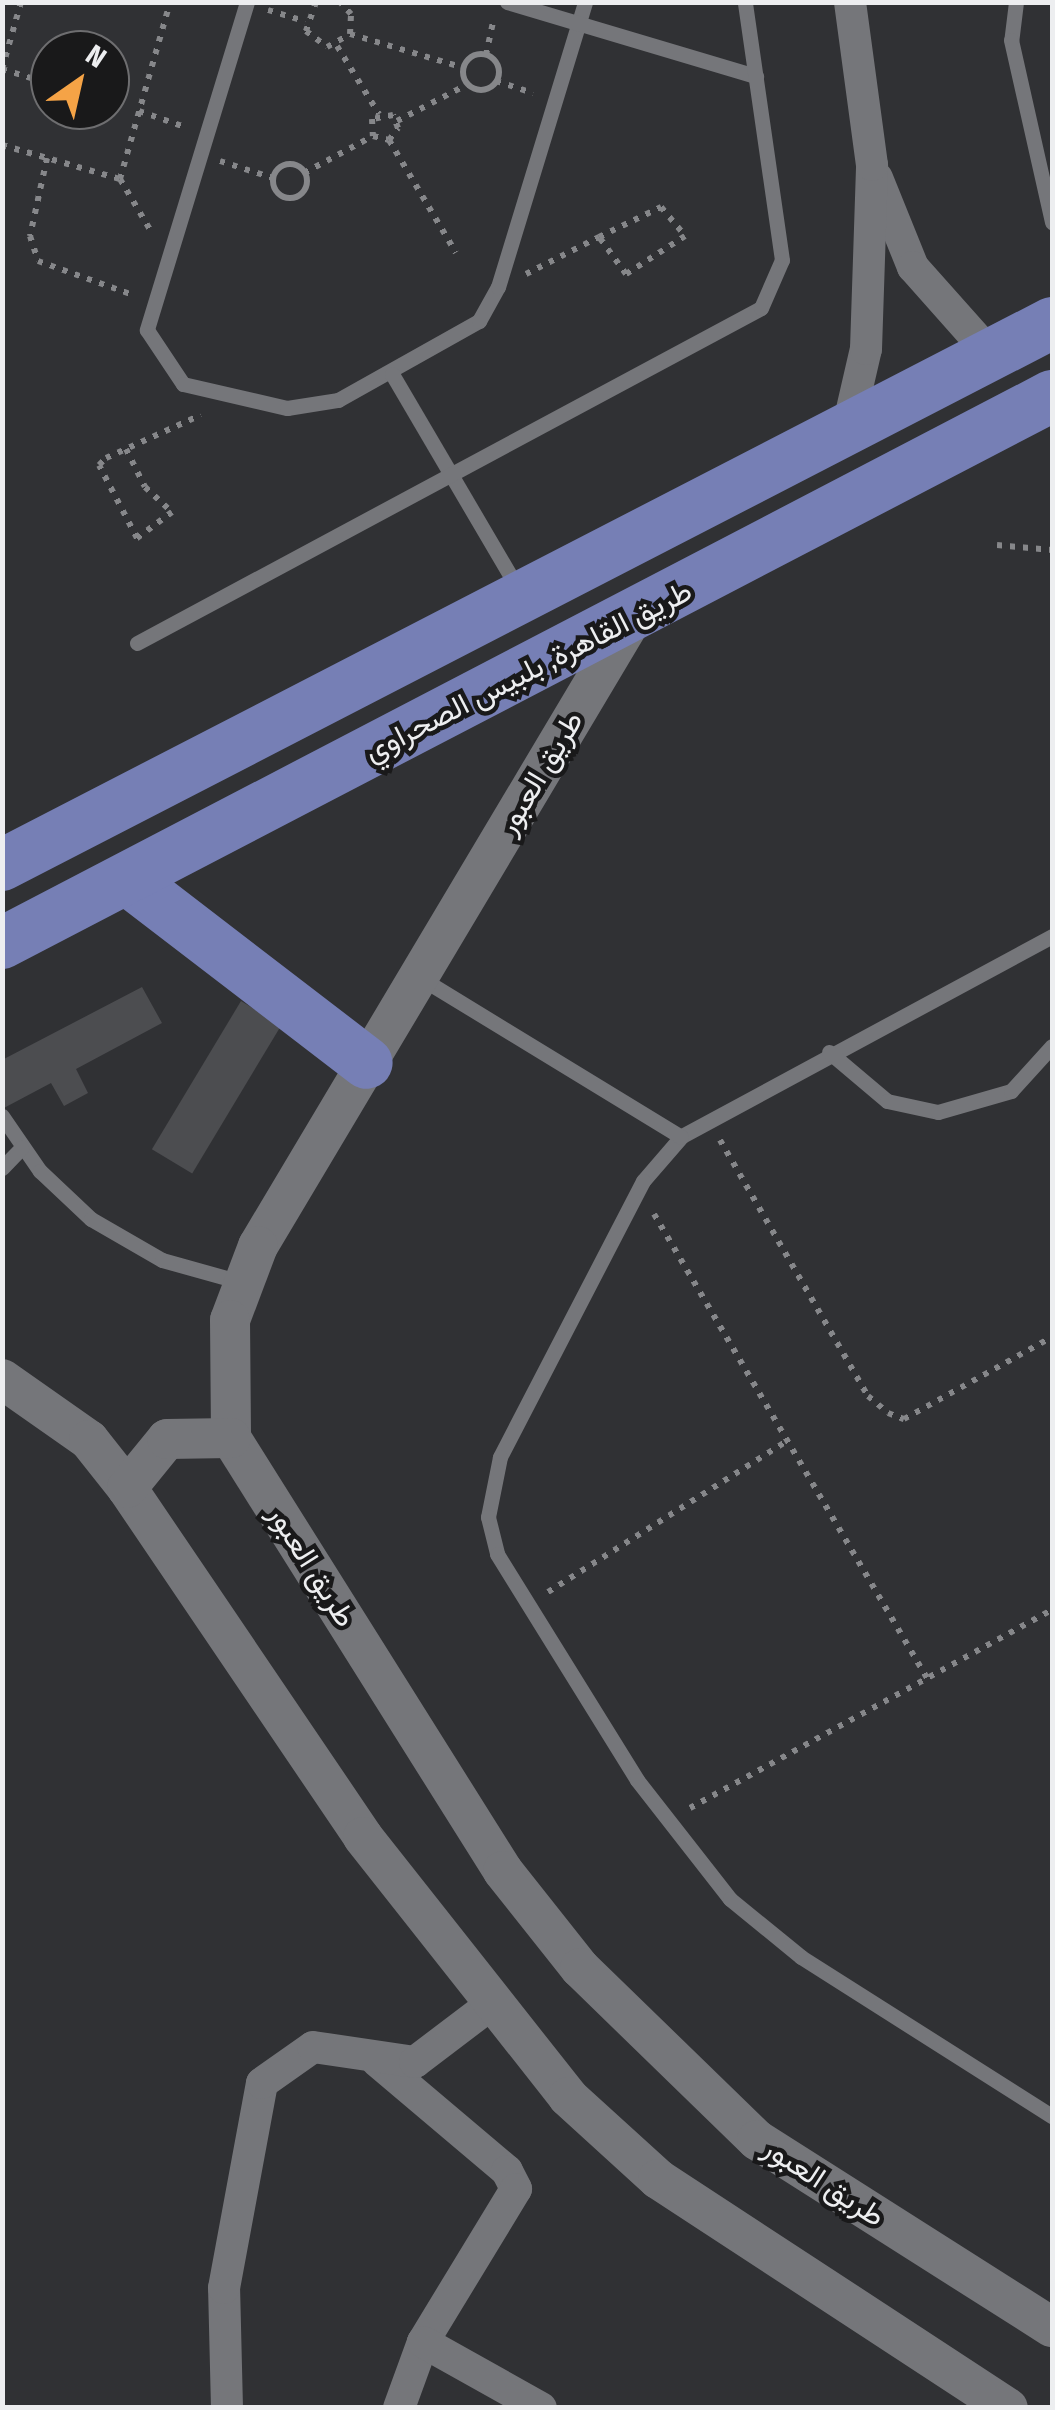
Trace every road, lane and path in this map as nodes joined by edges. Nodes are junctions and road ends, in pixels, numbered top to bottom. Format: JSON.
{"nodes":[{"id":1,"x":9,"y":2,"type":"edge"},
{"id":2,"x":170,"y":2,"type":"edge"},
{"id":3,"x":316,"y":2,"type":"edge"},
{"id":4,"x":340,"y":2,"type":"edge"},
{"id":5,"x":498,"y":2,"type":"edge"},
{"id":6,"x":507,"y":2,"type":"edge"},
{"id":7,"x":585,"y":2,"type":"edge"},
{"id":8,"x":745,"y":2,"type":"edge"},
{"id":9,"x":850,"y":2,"type":"edge"},
{"id":10,"x":1016,"y":2,"type":"edge"},
{"id":11,"x":246,"y":3,"type":"edge"},
{"id":12,"x":21,"y":4,"type":"edge"},
{"id":13,"x":304,"y":21,"type":"junction"},
{"id":14,"x":578,"y":24,"type":"junction"},
{"id":15,"x":350,"y":34,"type":"junction"},
{"id":16,"x":337,"y":46,"type":"junction"},
{"id":17,"x":486,"y":55,"type":"junction"},
{"id":18,"x":464,"y":68,"type":"junction"},
{"id":19,"x":756,"y":76,"type":"junction"},
{"id":20,"x":30,"y":78,"type":"edge"},
{"id":21,"x":496,"y":81,"type":"junction"},
{"id":22,"x":468,"y":84,"type":"junction"},
{"id":23,"x":555,"y":100,"type":"junction"},
{"id":24,"x":139,"y":111,"type":"junction"},
{"id":25,"x":379,"y":114,"type":"junction"},
{"id":26,"x":397,"y":121,"type":"junction"},
{"id":27,"x":206,"y":134,"type":"junction"},
{"id":28,"x":373,"y":136,"type":"junction"},
{"id":29,"x":390,"y":140,"type":"junction"},
{"id":30,"x":2,"y":145,"type":"edge"},
{"id":31,"x":200,"y":154,"type":"junction"},
{"id":32,"x":47,"y":158,"type":"junction"},
{"id":33,"x":872,"y":165,"type":"junction"},
{"id":34,"x":304,"y":172,"type":"junction"},
{"id":35,"x":273,"y":178,"type":"junction"},
{"id":36,"x":120,"y":179,"type":"junction"},
{"id":37,"x":1052,"y":222,"type":"edge"},
{"id":38,"x":598,"y":238,"type":"junction"},
{"id":39,"x":456,"y":253,"type":"dead end"},
{"id":40,"x":168,"y":260,"type":"junction"},
{"id":41,"x":498,"y":288,"type":"junction"},
{"id":42,"x":155,"y":301,"type":"junction"},
{"id":43,"x":1052,"y":323,"type":"edge"},
{"id":44,"x":991,"y":355,"type":"junction"},
{"id":45,"x":392,"y":374,"type":"junction"},
{"id":46,"x":1052,"y":396,"type":"edge"},
{"id":47,"x":239,"y":398,"type":"junction"},
{"id":48,"x":847,"y":431,"type":"junction"},
{"id":49,"x":126,"y":450,"type":"junction"},
{"id":50,"x":451,"y":475,"type":"junction"},
{"id":51,"x":996,"y":546,"type":"dead end"},
{"id":52,"x":1052,"y":550,"type":"edge"},
{"id":53,"x":524,"y":599,"type":"junction"},
{"id":54,"x":633,"y":618,"type":"junction"},
{"id":55,"x":137,"y":643,"type":"dead end"},
{"id":56,"x":2,"y":864,"type":"edge"},
{"id":57,"x":127,"y":879,"type":"junction"},
{"id":58,"x":1052,"y":936,"type":"edge"},
{"id":59,"x":2,"y":943,"type":"edge"},
{"id":60,"x":418,"y":977,"type":"junction"},
{"id":61,"x":1052,"y":1046,"type":"edge"},
{"id":62,"x":828,"y":1052,"type":"junction"},
{"id":63,"x":367,"y":1063,"type":"junction"},
{"id":64,"x":2,"y":1116,"type":"edge"},
{"id":65,"x":706,"y":1117,"type":"junction"},
{"id":66,"x":681,"y":1136,"type":"junction"},
{"id":67,"x":21,"y":1148,"type":"junction"},
{"id":68,"x":2,"y":1168,"type":"edge"},
{"id":69,"x":639,"y":1188,"type":"junction"},
{"id":70,"x":241,"y":1282,"type":"junction"},
{"id":71,"x":1052,"y":1337,"type":"edge"},
{"id":72,"x":2,"y":1379,"type":"edge"},
{"id":73,"x":231,"y":1438,"type":"junction"},
{"id":74,"x":788,"y":1440,"type":"junction"},
{"id":75,"x":127,"y":1488,"type":"junction"},
{"id":76,"x":528,"y":1605,"type":"junction"},
{"id":77,"x":1052,"y":1610,"type":"edge"},
{"id":78,"x":927,"y":1678,"type":"junction"},
{"id":79,"x":664,"y":1822,"type":"junction"},
{"id":80,"x":490,"y":2005,"type":"junction"},
{"id":81,"x":377,"y":2061,"type":"junction"},
{"id":82,"x":1052,"y":2116,"type":"edge"},
{"id":83,"x":1052,"y":2327,"type":"edge"},
{"id":84,"x":424,"y":2342,"type":"junction"},
{"id":85,"x":996,"y":2405,"type":"edge"},
{"id":86,"x":227,"y":2408,"type":"edge"},
{"id":87,"x":399,"y":2408,"type":"edge"},
{"id":88,"x":542,"y":2408,"type":"edge"}],
"edges":[{"from":1,"to":12,"type":"path"},
{"from":2,"to":24,"type":"path"},
{"from":3,"to":13,"type":"path"},
{"from":4,"to":15,"type":"path"},
{"from":5,"to":17,"type":"path"},
{"from":6,"to":14,"type":"lane"},
{"from":7,"to":14,"type":"lane"},
{"from":8,"to":19,"type":"lane"},
{"from":9,"to":33,"type":"street"},
{"from":10,"to":37,"type":"lane"},
{"from":11,"to":13,"type":"path"},
{"from":11,"to":27,"type":"lane"},
{"from":12,"to":20,"type":"path"},
{"from":13,"to":16,"type":"path"},
{"from":14,"to":19,"type":"lane"},
{"from":14,"to":23,"type":"lane"},
{"from":15,"to":16,"type":"path"},
{"from":15,"to":18,"type":"path"},
{"from":16,"to":25,"type":"path"},
{"from":17,"to":18,"type":"path"},
{"from":17,"to":21,"type":"path"},
{"from":18,"to":22,"type":"path"},
{"from":19,"to":50,"type":"lane"},
{"from":21,"to":22,"type":"path"},
{"from":21,"to":23,"type":"path"},
{"from":22,"to":26,"type":"path"},
{"from":23,"to":41,"type":"lane"},
{"from":24,"to":27,"type":"path"},
{"from":24,"to":36,"type":"path"},
{"from":25,"to":26,"type":"path"},
{"from":25,"to":28,"type":"path"},
{"from":26,"to":29,"type":"path"},
{"from":27,"to":31,"type":"lane"},
{"from":28,"to":29,"type":"path"},
{"from":28,"to":34,"type":"path"},
{"from":29,"to":39,"type":"path"},
{"from":30,"to":32,"type":"path"},
{"from":31,"to":35,"type":"path"},
{"from":31,"to":40,"type":"lane"},
{"from":32,"to":36,"type":"path"},
{"from":32,"to":42,"type":"path"},
{"from":33,"to":44,"type":"street"},
{"from":33,"to":48,"type":"street"},
{"from":34,"to":35,"type":"path"},
{"from":34,"to":35,"type":"path"},
{"from":36,"to":40,"type":"path"},
{"from":38,"to":38,"type":"path"},
{"from":38,"to":41,"type":"path"},
{"from":40,"to":42,"type":"lane"},
{"from":41,"to":45,"type":"lane"},
{"from":42,"to":47,"type":"lane"},
{"from":43,"to":44,"type":"highway"},
{"from":44,"to":48,"type":"highway"},
{"from":45,"to":47,"type":"lane"},
{"from":45,"to":50,"type":"lane"},
{"from":46,"to":54,"type":"highway","name":"طريق القاهرة, بلبيس الصحراوي"},
{"from":47,"to":49,"type":"path"},
{"from":48,"to":53,"type":"highway"},
{"from":49,"to":49,"type":"path"},
{"from":50,"to":53,"type":"lane"},
{"from":50,"to":55,"type":"lane"},
{"from":51,"to":52,"type":"path"},
{"from":53,"to":56,"type":"highway"},
{"from":54,"to":57,"type":"highway","name":"طريق القاهرة, بلبيس الصحراوي"},
{"from":54,"to":60,"type":"street","name":"طريق العبور"},
{"from":57,"to":59,"type":"highway","name":"طريق القاهرة, بلبيس الصحراوي"},
{"from":57,"to":63,"type":"highway"},
{"from":58,"to":62,"type":"lane"},
{"from":60,"to":63,"type":"street","name":"طريق العبور"},
{"from":60,"to":66,"type":"lane"},
{"from":61,"to":62,"type":"lane"},
{"from":62,"to":65,"type":"lane"},
{"from":63,"to":70,"type":"street","name":"طريق العبور"},
{"from":64,"to":67,"type":"lane"},
{"from":65,"to":66,"type":"lane"},
{"from":65,"to":71,"type":"path"},
{"from":66,"to":69,"type":"lane"},
{"from":67,"to":68,"type":"lane"},
{"from":67,"to":70,"type":"lane"},
{"from":69,"to":74,"type":"path"},
{"from":69,"to":76,"type":"lane"},
{"from":70,"to":73,"type":"street","name":"طريق العبور"},
{"from":72,"to":75,"type":"street"},
{"from":73,"to":75,"type":"street"},
{"from":73,"to":83,"type":"street","name":"طريق العبور"},
{"from":74,"to":76,"type":"path"},
{"from":74,"to":78,"type":"path"},
{"from":75,"to":80,"type":"street"},
{"from":76,"to":79,"type":"lane"},
{"from":77,"to":78,"type":"path"},
{"from":78,"to":79,"type":"path"},
{"from":79,"to":82,"type":"lane"},
{"from":80,"to":81,"type":"street"},
{"from":80,"to":85,"type":"street"},
{"from":81,"to":84,"type":"street"},
{"from":81,"to":86,"type":"street"},
{"from":84,"to":87,"type":"street"},
{"from":84,"to":88,"type":"street"}]}
